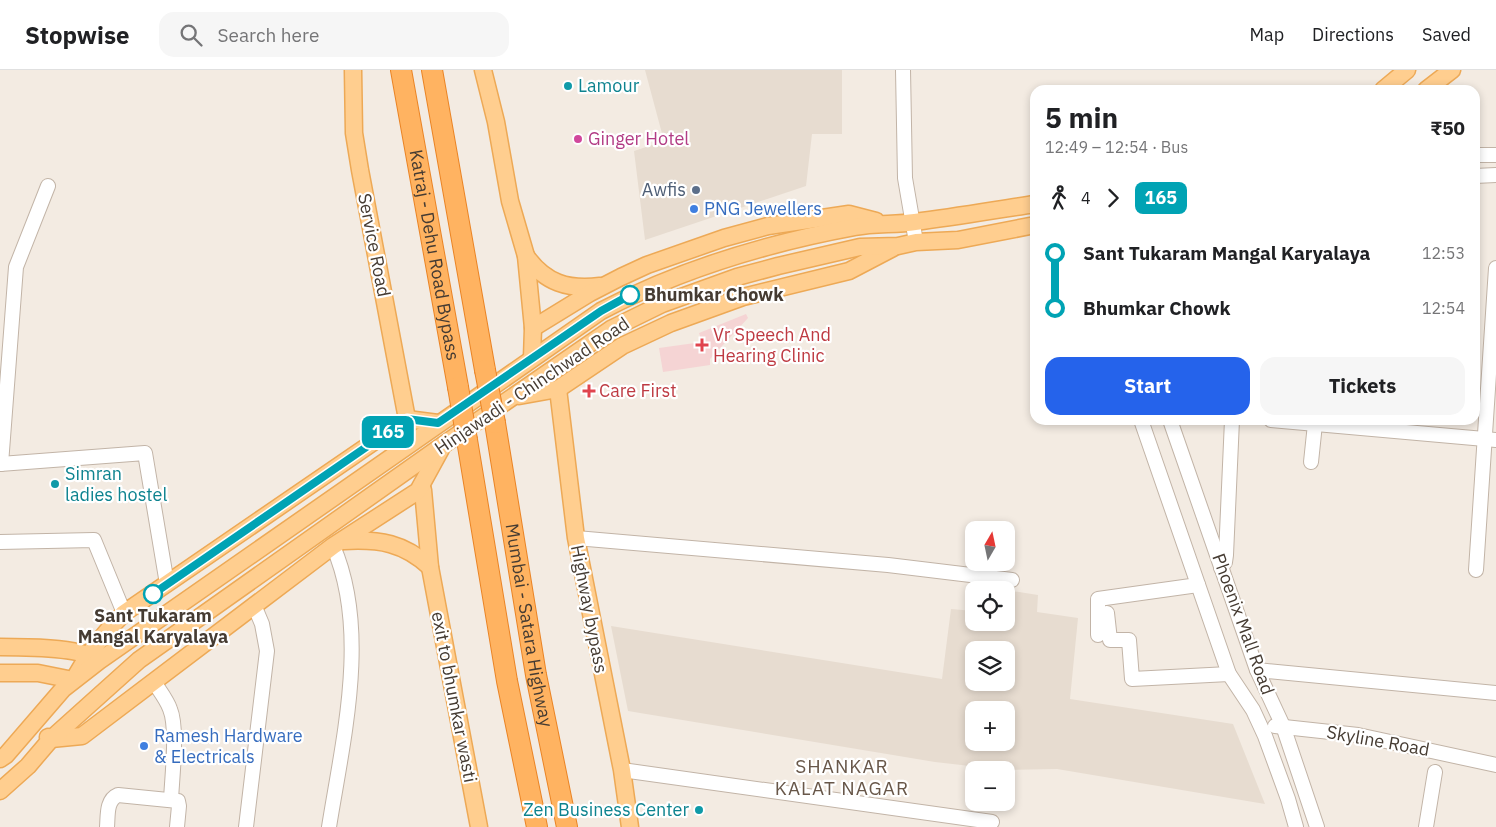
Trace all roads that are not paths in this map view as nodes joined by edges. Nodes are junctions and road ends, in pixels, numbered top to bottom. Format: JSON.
{"nodes":[{"id":1,"x":353,"y":70,"type":"edge"},
{"id":2,"x":401,"y":70,"type":"edge"},
{"id":3,"x":432,"y":70,"type":"edge"},
{"id":4,"x":483,"y":70,"type":"edge"},
{"id":5,"x":903,"y":70,"type":"edge"},
{"id":6,"x":1407,"y":70,"type":"edge"},
{"id":7,"x":1452,"y":70,"type":"edge"},
{"id":8,"x":1390,"y":81,"type":"edge"},
{"id":9,"x":1432,"y":85,"type":"edge"},
{"id":10,"x":1480,"y":155,"type":"edge"},
{"id":11,"x":1496,"y":155,"type":"edge"},
{"id":12,"x":1496,"y":175,"type":"edge"},
{"id":13,"x":1480,"y":176,"type":"edge"},
{"id":14,"x":48,"y":186,"type":"dead end"},
{"id":15,"x":1030,"y":205,"type":"edge"},
{"id":16,"x":912,"y":222,"type":"junction"},
{"id":17,"x":886,"y":223,"type":"junction"},
{"id":18,"x":1030,"y":226,"type":"edge"},
{"id":19,"x":916,"y":242,"type":"junction"},
{"id":20,"x":898,"y":246,"type":"junction"},
{"id":21,"x":526,"y":256,"type":"junction"},
{"id":22,"x":1496,"y":268,"type":"edge"},
{"id":23,"x":603,"y":286,"type":"junction"},
{"id":24,"x":533,"y":328,"type":"junction"},
{"id":25,"x":532,"y":358,"type":"junction"},
{"id":26,"x":558,"y":389,"type":"junction"},
{"id":27,"x":512,"y":397,"type":"junction"},
{"id":28,"x":407,"y":419,"type":"junction"},
{"id":29,"x":438,"y":423,"type":"junction"},
{"id":30,"x":495,"y":423,"type":"joint"},
{"id":31,"x":1142,"y":425,"type":"edge"},
{"id":32,"x":1172,"y":425,"type":"edge"},
{"id":33,"x":1232,"y":425,"type":"edge"},
{"id":34,"x":1315,"y":425,"type":"edge"},
{"id":35,"x":1399,"y":425,"type":"edge"},
{"id":36,"x":1490,"y":439,"type":"edge"},
{"id":37,"x":467,"y":440,"type":"joint"},
{"id":38,"x":443,"y":445,"type":"junction"},
{"id":39,"x":1311,"y":462,"type":"dead end"},
{"id":40,"x":1,"y":464,"type":"edge"},
{"id":41,"x":423,"y":490,"type":"dead end"},
{"id":42,"x":576,"y":538,"type":"junction"},
{"id":43,"x":0,"y":542,"type":"edge"},
{"id":44,"x":337,"y":544,"type":"junction"},
{"id":45,"x":430,"y":567,"type":"junction"},
{"id":46,"x":1221,"y":568,"type":"junction"},
{"id":47,"x":1476,"y":570,"type":"dead end"},
{"id":48,"x":1012,"y":580,"type":"dead end"},
{"id":49,"x":167,"y":584,"type":"junction"},
{"id":50,"x":1198,"y":585,"type":"junction"},
{"id":51,"x":254,"y":605,"type":"junction"},
{"id":52,"x":124,"y":613,"type":"junction"},
{"id":53,"x":1106,"y":613,"type":"dead end"},
{"id":54,"x":1098,"y":635,"type":"dead end"},
{"id":55,"x":0,"y":647,"type":"edge"},
{"id":56,"x":93,"y":657,"type":"junction"},
{"id":57,"x":1256,"y":670,"type":"junction"},
{"id":58,"x":0,"y":674,"type":"edge"},
{"id":59,"x":1229,"y":674,"type":"junction"},
{"id":60,"x":73,"y":680,"type":"junction"},
{"id":61,"x":154,"y":682,"type":"junction"},
{"id":62,"x":1496,"y":693,"type":"edge"},
{"id":63,"x":1259,"y":724,"type":"junction"},
{"id":64,"x":32,"y":725,"type":"junction"},
{"id":65,"x":1283,"y":726,"type":"junction"},
{"id":66,"x":51,"y":739,"type":"junction"},
{"id":67,"x":0,"y":760,"type":"edge"},
{"id":68,"x":1496,"y":765,"type":"edge"},
{"id":69,"x":622,"y":770,"type":"junction"},
{"id":70,"x":1435,"y":772,"type":"dead end"},
{"id":71,"x":0,"y":791,"type":"edge"},
{"id":72,"x":171,"y":800,"type":"junction"},
{"id":73,"x":992,"y":822,"type":"dead end"},
{"id":74,"x":107,"y":827,"type":"edge"},
{"id":75,"x":177,"y":827,"type":"edge"},
{"id":76,"x":246,"y":827,"type":"edge"},
{"id":77,"x":329,"y":827,"type":"edge"},
{"id":78,"x":478,"y":827,"type":"edge"},
{"id":79,"x":537,"y":827,"type":"edge"},
{"id":80,"x":567,"y":827,"type":"edge"},
{"id":81,"x":630,"y":827,"type":"edge"},
{"id":82,"x":1296,"y":827,"type":"edge"},
{"id":83,"x":1317,"y":827,"type":"edge"},
{"id":84,"x":1426,"y":827,"type":"edge"}],
"edges":[{"from":1,"to":28,"type":"main road","name":"Service Road"},
{"from":2,"to":37,"type":"highway","name":"Katraj - Dehu Road Bypass","bridge":true},
{"from":3,"to":30,"type":"highway","name":"Katraj - Dehu Road Bypass","bridge":true},
{"from":4,"to":21,"type":"main road"},
{"from":5,"to":16,"type":"street"},
{"from":6,"to":8,"type":"main road"},
{"from":7,"to":9,"type":"main road"},
{"from":10,"to":11,"type":"street"},
{"from":12,"to":13,"type":"street"},
{"from":14,"to":40,"type":"street"},
{"from":15,"to":16,"type":"main road","name":"Hinjawadi - Chinchwad Road"},
{"from":16,"to":17,"type":"main road","name":"Hinjawadi - Chinchwad Road"},
{"from":16,"to":19,"type":"street"},
{"from":17,"to":20,"type":"main road"},
{"from":17,"to":23,"type":"main road"},
{"from":17,"to":25,"type":"main road","name":"Hinjawadi - Chinchwad Road"},
{"from":18,"to":19,"type":"main road","name":"Hinjawadi - Chinchwad Road"},
{"from":19,"to":20,"type":"main road","name":"Hinjawadi - Chinchwad Road"},
{"from":20,"to":26,"type":"main road"},
{"from":20,"to":27,"type":"main road","name":"Hinjawadi - Chinchwad Road"},
{"from":21,"to":23,"type":"main road"},
{"from":21,"to":24,"type":"main road"},
{"from":22,"to":36,"type":"street"},
{"from":23,"to":24,"type":"main road"},
{"from":24,"to":25,"type":"main road"},
{"from":25,"to":29,"type":"main road","name":"Hinjawadi - Chinchwad Road"},
{"from":26,"to":27,"type":"main road"},
{"from":26,"to":42,"type":"main road","name":"Highway bypass"},
{"from":27,"to":38,"type":"main road","name":"Hinjawadi - Chinchwad Road"},
{"from":28,"to":29,"type":"main road"},
{"from":28,"to":49,"type":"main road"},
{"from":29,"to":56,"type":"main road","name":"Hinjawadi - Chinchwad Road"},
{"from":30,"to":80,"type":"highway","name":"Mumbai - Satara Highway"},
{"from":31,"to":50,"type":"street","name":"Phoenix Mall Road"},
{"from":32,"to":46,"type":"street","name":"Phoenix Mall Road"},
{"from":33,"to":46,"type":"street"},
{"from":34,"to":39,"type":"street"},
{"from":35,"to":36,"type":"street"},
{"from":36,"to":47,"type":"street"},
{"from":37,"to":79,"type":"highway","name":"Mumbai - Satara Highway"},
{"from":38,"to":44,"type":"main road"},
{"from":38,"to":66,"type":"main road","name":"Hinjawadi - Chinchwad Road"},
{"from":40,"to":49,"type":"street"},
{"from":41,"to":45,"type":"main road","name":"exit to bhumkar wasti"},
{"from":42,"to":48,"type":"street"},
{"from":42,"to":69,"type":"main road","name":"Highway bypass"},
{"from":43,"to":52,"type":"street"},
{"from":44,"to":45,"type":"main road"},
{"from":44,"to":51,"type":"main road"},
{"from":44,"to":77,"type":"street"},
{"from":45,"to":78,"type":"main road","name":"exit to bhumkar wasti"},
{"from":46,"to":57,"type":"street","name":"Phoenix Mall Road"},
{"from":49,"to":52,"type":"main road"},
{"from":50,"to":54,"type":"street"},
{"from":50,"to":59,"type":"street","name":"Phoenix Mall Road"},
{"from":51,"to":61,"type":"main road"},
{"from":51,"to":76,"type":"street"},
{"from":52,"to":56,"type":"main road"},
{"from":53,"to":59,"type":"street"},
{"from":55,"to":56,"type":"main road"},
{"from":56,"to":60,"type":"main road"},
{"from":57,"to":62,"type":"street"},
{"from":57,"to":65,"type":"street","name":"Phoenix Mall Road"},
{"from":58,"to":60,"type":"main road"},
{"from":59,"to":63,"type":"street","name":"Phoenix Mall Road"},
{"from":60,"to":64,"type":"main road"},
{"from":61,"to":66,"type":"main road"},
{"from":61,"to":72,"type":"street"},
{"from":63,"to":65,"type":"street","name":"Skyline Road"},
{"from":63,"to":82,"type":"street","name":"Phoenix Mall Road"},
{"from":64,"to":66,"type":"main road"},
{"from":64,"to":67,"type":"main road"},
{"from":65,"to":68,"type":"street","name":"Skyline Road"},
{"from":65,"to":83,"type":"street","name":"Phoenix Mall Road"},
{"from":66,"to":71,"type":"main road","name":"Hinjawadi - Chinchwad Road"},
{"from":69,"to":73,"type":"street"},
{"from":69,"to":81,"type":"main road","name":"Highway bypass"},
{"from":70,"to":84,"type":"street"},
{"from":72,"to":74,"type":"street"},
{"from":72,"to":75,"type":"street"}]}
